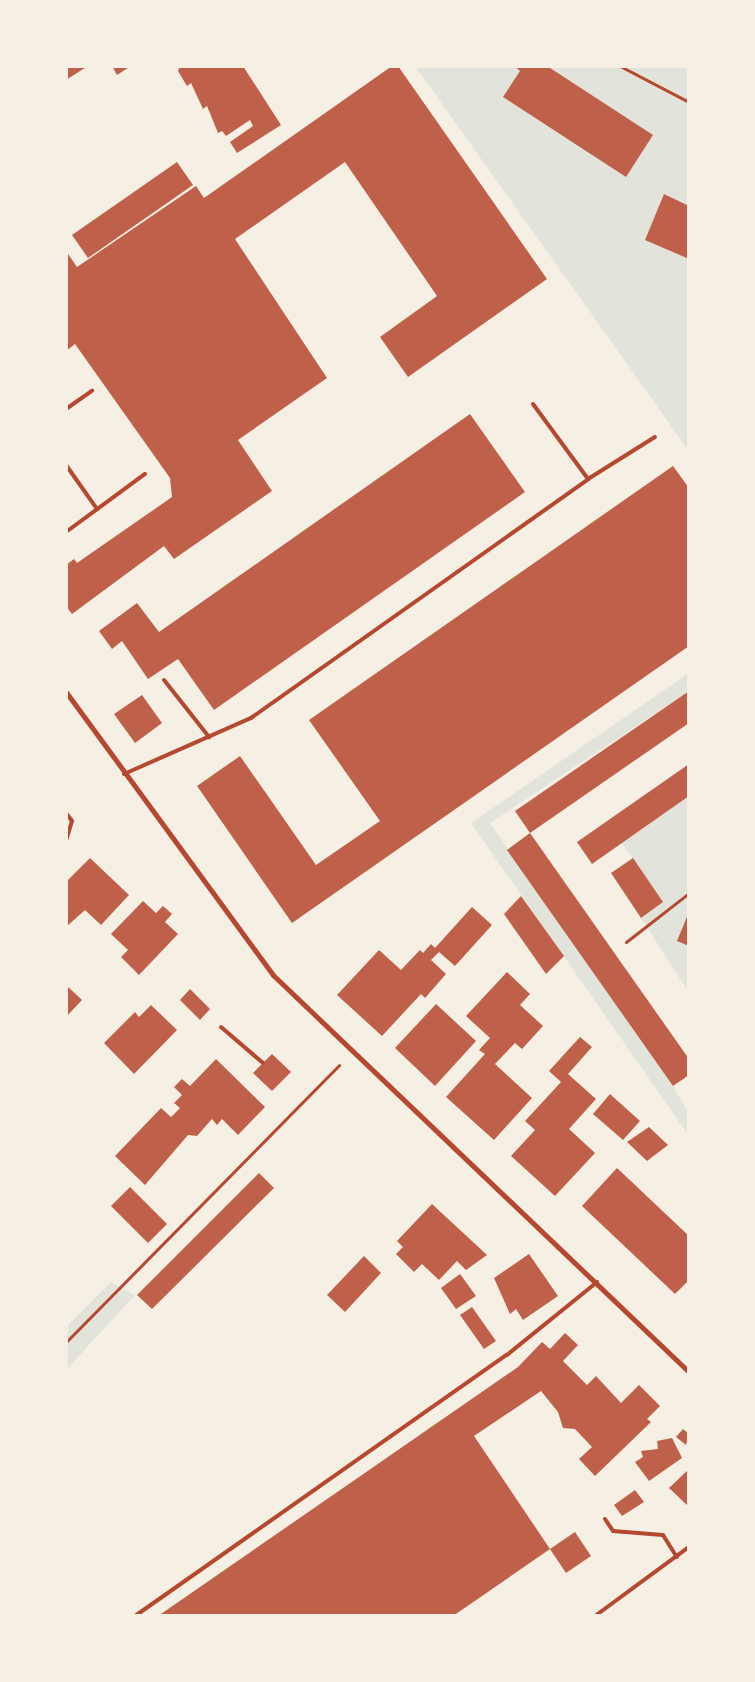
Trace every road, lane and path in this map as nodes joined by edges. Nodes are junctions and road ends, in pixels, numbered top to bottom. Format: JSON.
{"nodes":[{"id":1,"x":620,"y":66,"type":"edge"},
{"id":2,"x":689,"y":102,"type":"edge"},
{"id":3,"x":92,"y":391,"type":"dead end"},
{"id":4,"x":533,"y":404,"type":"dead end"},
{"id":5,"x":66,"y":409,"type":"edge"},
{"id":6,"x":655,"y":436,"type":"dead end"},
{"id":7,"x":66,"y":465,"type":"edge"},
{"id":8,"x":144,"y":474,"type":"dead end"},
{"id":9,"x":588,"y":479,"type":"junction"},
{"id":10,"x":97,"y":509,"type":"junction"},
{"id":11,"x":66,"y":532,"type":"edge"},
{"id":12,"x":164,"y":680,"type":"dead end"},
{"id":13,"x":66,"y":692,"type":"edge"},
{"id":14,"x":209,"y":737,"type":"junction"},
{"id":15,"x":124,"y":774,"type":"junction"},
{"id":16,"x":66,"y":813,"type":"edge"},
{"id":17,"x":66,"y":841,"type":"edge"},
{"id":18,"x":689,"y":893,"type":"edge"},
{"id":19,"x":626,"y":942,"type":"dead end"},
{"id":20,"x":221,"y":1027,"type":"dead end"},
{"id":21,"x":352,"y":1052,"type":"junction"},
{"id":22,"x":263,"y":1063,"type":"dead end"},
{"id":23,"x":597,"y":1282,"type":"junction"},
{"id":24,"x":66,"y":1342,"type":"edge"},
{"id":25,"x":689,"y":1372,"type":"edge"},
{"id":26,"x":605,"y":1519,"type":"dead end"},
{"id":27,"x":689,"y":1547,"type":"edge"},
{"id":28,"x":676,"y":1557,"type":"junction"},
{"id":29,"x":135,"y":1616,"type":"edge"},
{"id":30,"x":595,"y":1616,"type":"edge"}],
"edges":[{"from":1,"to":2,"type":"path"},
{"from":3,"to":5,"type":"lane"},
{"from":4,"to":9,"type":"lane"},
{"from":6,"to":9,"type":"lane"},
{"from":7,"to":10,"type":"lane"},
{"from":8,"to":10,"type":"lane"},
{"from":9,"to":14,"type":"lane"},
{"from":10,"to":11,"type":"lane"},
{"from":12,"to":14,"type":"lane"},
{"from":13,"to":15,"type":"street"},
{"from":14,"to":15,"type":"lane"},
{"from":15,"to":21,"type":"street"},
{"from":16,"to":17,"type":"lane"},
{"from":18,"to":19,"type":"path"},
{"from":20,"to":22,"type":"lane"},
{"from":21,"to":23,"type":"street"},
{"from":21,"to":24,"type":"path"},
{"from":23,"to":25,"type":"street"},
{"from":23,"to":29,"type":"lane"},
{"from":26,"to":28,"type":"lane"},
{"from":27,"to":28,"type":"lane"},
{"from":28,"to":30,"type":"lane"}]}
